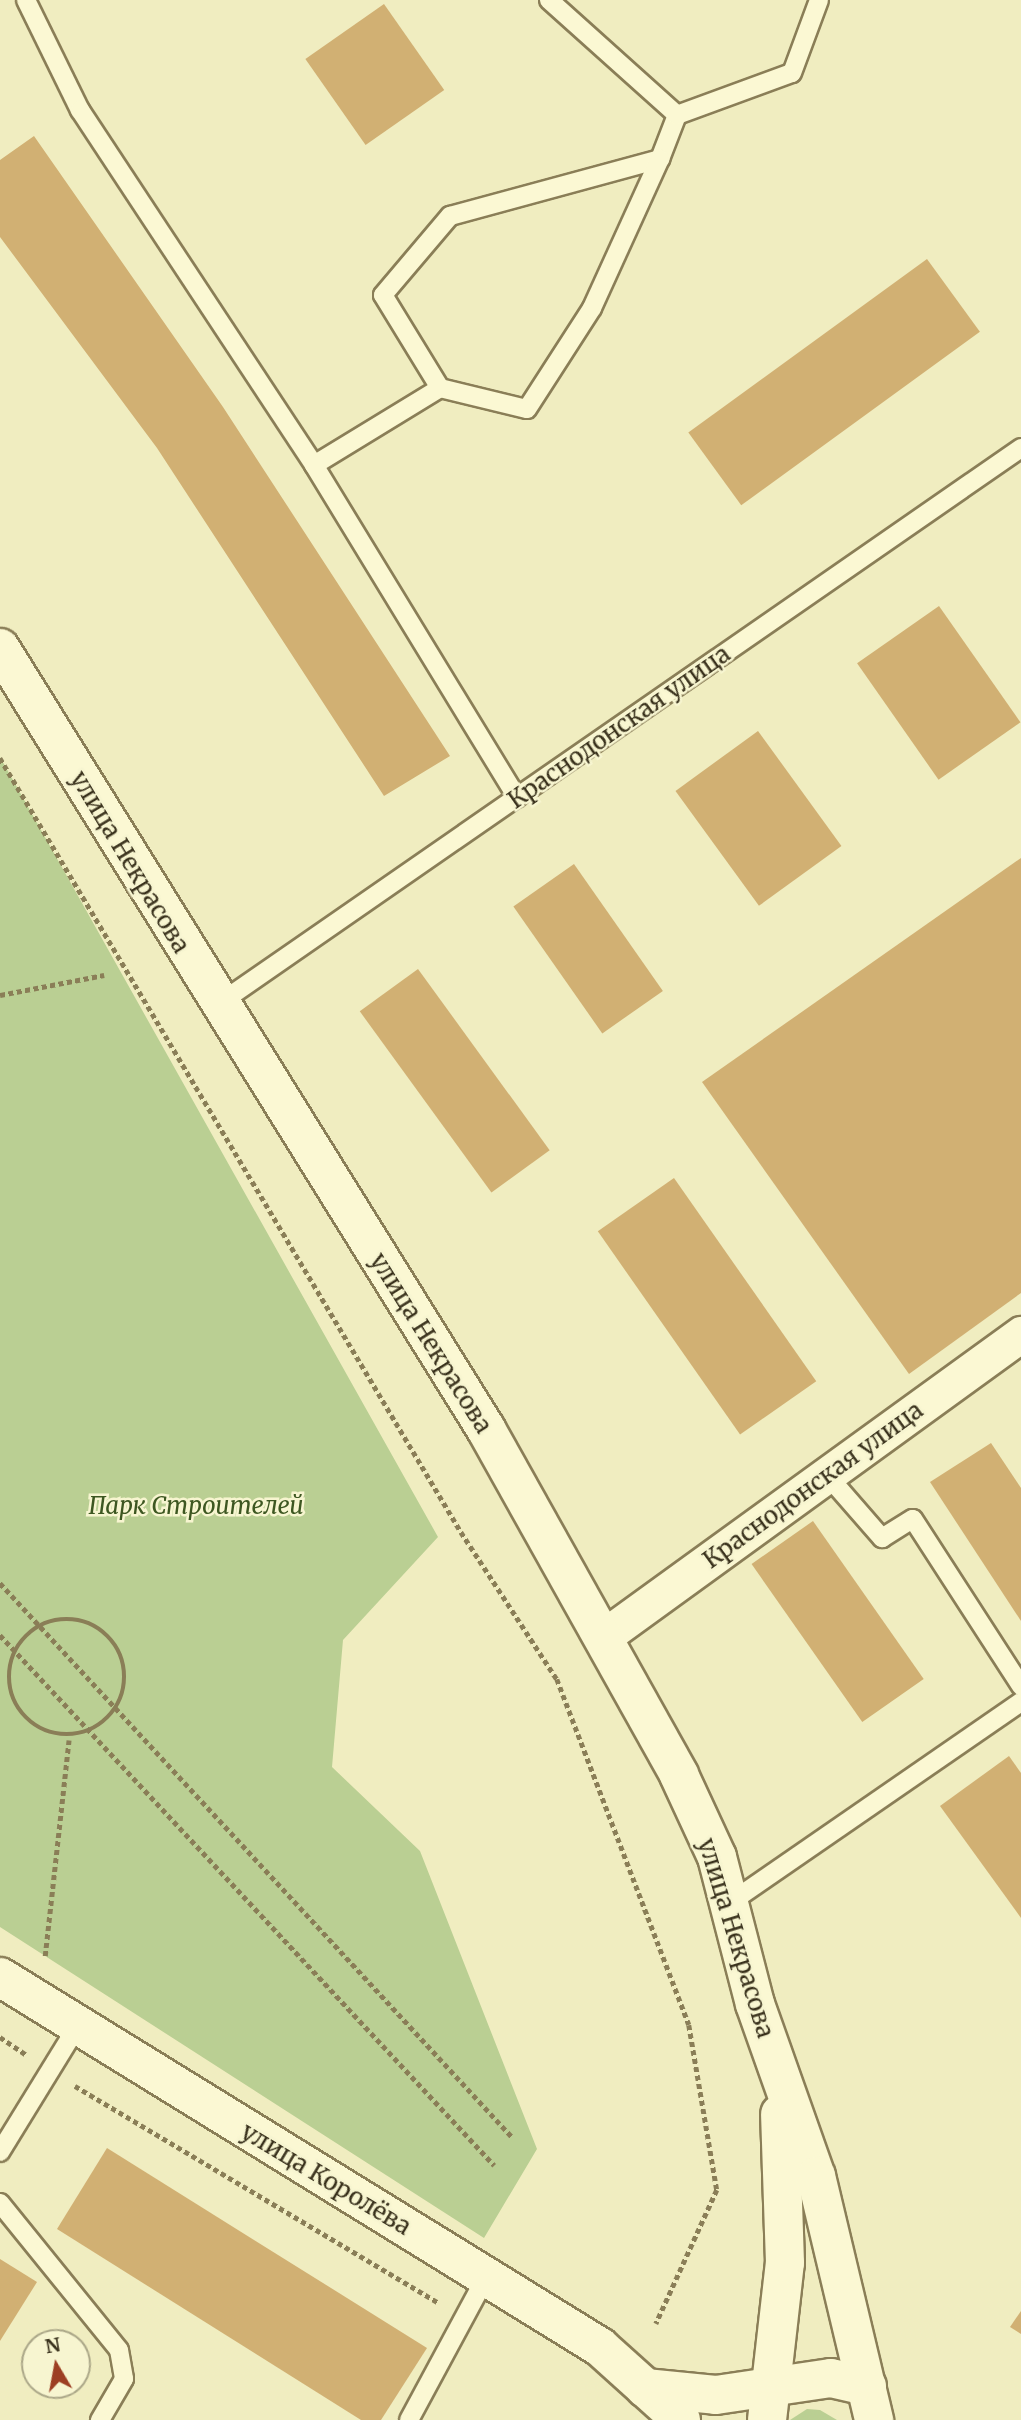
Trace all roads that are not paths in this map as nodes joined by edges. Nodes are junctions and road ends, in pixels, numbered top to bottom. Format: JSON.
{"nodes":[{"id":1,"x":26,"y":0,"type":"edge"},
{"id":2,"x":549,"y":0,"type":"edge"},
{"id":3,"x":819,"y":0,"type":"edge"},
{"id":4,"x":677,"y":115,"type":"junction"},
{"id":5,"x":660,"y":159,"type":"junction"},
{"id":6,"x":440,"y":388,"type":"junction"},
{"id":7,"x":1021,"y":448,"type":"edge"},
{"id":8,"x":314,"y":465,"type":"junction"},
{"id":9,"x":0,"y":648,"type":"edge"},
{"id":10,"x":517,"y":798,"type":"junction"},
{"id":11,"x":217,"y":1005,"type":"junction"},
{"id":12,"x":1021,"y":1334,"type":"edge"},
{"id":13,"x":827,"y":1475,"type":"junction"},
{"id":14,"x":606,"y":1635,"type":"junction"},
{"id":15,"x":1021,"y":1686,"type":"edge"},
{"id":16,"x":1021,"y":1702,"type":"edge"},
{"id":17,"x":728,"y":1904,"type":"junction"},
{"id":18,"x":0,"y":1977,"type":"edge"},
{"id":19,"x":76,"y":2027,"type":"junction"},
{"id":20,"x":778,"y":2077,"type":"junction"},
{"id":21,"x":0,"y":2152,"type":"edge"},
{"id":22,"x":0,"y":2203,"type":"edge"},
{"id":23,"x":486,"y":2277,"type":"junction"},
{"id":24,"x":645,"y":2388,"type":"junction"},
{"id":25,"x":769,"y":2403,"type":"edge"},
{"id":26,"x":870,"y":2403,"type":"edge"},
{"id":27,"x":108,"y":2417,"type":"edge"},
{"id":28,"x":410,"y":2420,"type":"edge"},
{"id":29,"x":681,"y":2420,"type":"edge"}],
"edges":[{"from":1,"to":8,"type":"lane"},
{"from":2,"to":4,"type":"lane"},
{"from":3,"to":4,"type":"lane"},
{"from":4,"to":5,"type":"lane"},
{"from":5,"to":6,"type":"lane"},
{"from":5,"to":6,"type":"lane"},
{"from":6,"to":8,"type":"lane"},
{"from":7,"to":10,"type":"lane","name":"Краснодонская улица"},
{"from":8,"to":10,"type":"lane"},
{"from":9,"to":11,"type":"main road","name":"улица Некрасова"},
{"from":10,"to":11,"type":"lane","name":"Краснодонская улица"},
{"from":11,"to":14,"type":"main road","name":"улица Некрасова"},
{"from":12,"to":13,"type":"street","name":"Краснодонская улица"},
{"from":13,"to":14,"type":"street","name":"Краснодонская улица"},
{"from":13,"to":15,"type":"lane"},
{"from":14,"to":17,"type":"main road","name":"улица Некрасова"},
{"from":16,"to":17,"type":"lane"},
{"from":17,"to":20,"type":"main road","name":"улица Некрасова"},
{"from":18,"to":19,"type":"main road","name":"улица Королёва"},
{"from":19,"to":21,"type":"lane"},
{"from":19,"to":23,"type":"main road","name":"улица Королёва"},
{"from":20,"to":25,"type":"main road","name":"улица Некрасова"},
{"from":20,"to":26,"type":"main road","name":"улица Некрасова"},
{"from":22,"to":27,"type":"lane"},
{"from":23,"to":24,"type":"main road","name":"улица Королёва"},
{"from":23,"to":28,"type":"lane"},
{"from":24,"to":25,"type":"main road"},
{"from":24,"to":29,"type":"main road","name":"улица Королёва"},
{"from":25,"to":26,"type":"main road"}]}
